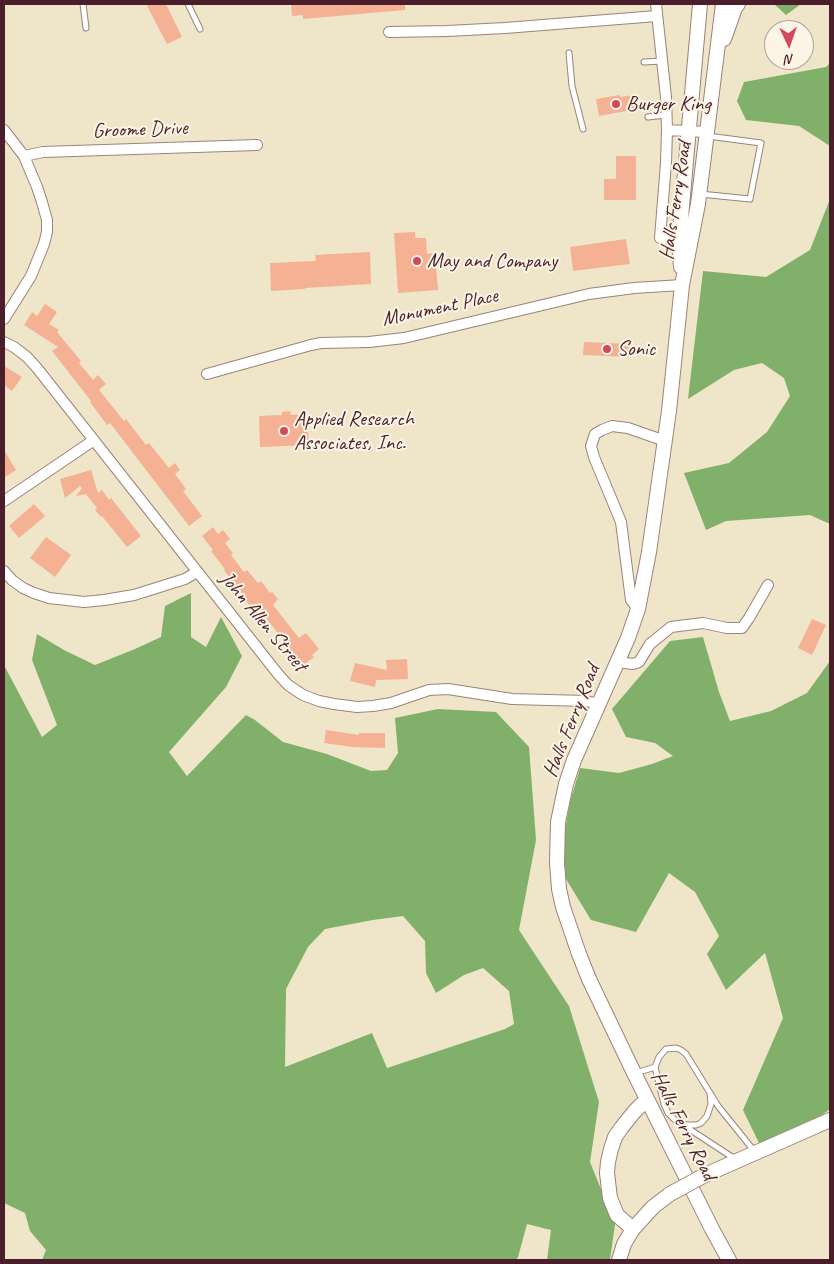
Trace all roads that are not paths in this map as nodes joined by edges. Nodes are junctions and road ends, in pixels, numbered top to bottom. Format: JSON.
{"nodes":[{"id":1,"x":83,"y":4,"type":"edge"},
{"id":2,"x":188,"y":4,"type":"edge"},
{"id":3,"x":656,"y":4,"type":"edge"},
{"id":4,"x":700,"y":4,"type":"edge"},
{"id":5,"x":723,"y":4,"type":"edge"},
{"id":6,"x":738,"y":4,"type":"edge"},
{"id":7,"x":657,"y":16,"type":"junction"},
{"id":8,"x":86,"y":28,"type":"dead end"},
{"id":9,"x":200,"y":29,"type":"dead end"},
{"id":10,"x":389,"y":32,"type":"dead end"},
{"id":11,"x":569,"y":53,"type":"dead end"},
{"id":12,"x":716,"y":55,"type":"junction"},
{"id":13,"x":662,"y":61,"type":"junction"},
{"id":14,"x":644,"y":62,"type":"dead end"},
{"id":15,"x":667,"y":115,"type":"junction"},
{"id":16,"x":648,"y":117,"type":"dead end"},
{"id":17,"x":583,"y":129,"type":"dead end"},
{"id":18,"x":4,"y":130,"type":"edge"},
{"id":19,"x":668,"y":130,"type":"junction"},
{"id":20,"x":689,"y":130,"type":"junction"},
{"id":21,"x":706,"y":134,"type":"junction"},
{"id":22,"x":257,"y":145,"type":"dead end"},
{"id":23,"x":24,"y":156,"type":"junction"},
{"id":24,"x":700,"y":194,"type":"junction"},
{"id":25,"x":679,"y":240,"type":"junction"},
{"id":26,"x":682,"y":285,"type":"junction"},
{"id":27,"x":4,"y":319,"type":"edge"},
{"id":28,"x":4,"y":342,"type":"edge"},
{"id":29,"x":208,"y":374,"type":"dead end"},
{"id":30,"x":94,"y":440,"type":"junction"},
{"id":31,"x":665,"y":442,"type":"junction"},
{"id":32,"x":4,"y":501,"type":"edge"},
{"id":33,"x":4,"y":571,"type":"edge"},
{"id":34,"x":197,"y":572,"type":"junction"},
{"id":35,"x":768,"y":585,"type":"dead end"},
{"id":36,"x":638,"y":609,"type":"junction"},
{"id":37,"x":618,"y":662,"type":"junction"},
{"id":38,"x":599,"y":704,"type":"junction"},
{"id":39,"x":655,"y":1067,"type":"junction"},
{"id":40,"x":634,"y":1074,"type":"junction"},
{"id":41,"x":710,"y":1092,"type":"junction"},
{"id":42,"x":648,"y":1099,"type":"junction"},
{"id":43,"x":830,"y":1120,"type":"edge"},
{"id":44,"x":683,"y":1124,"type":"junction"},
{"id":45,"x":755,"y":1153,"type":"junction"},
{"id":46,"x":737,"y":1161,"type":"junction"},
{"id":47,"x":633,"y":1229,"type":"junction"},
{"id":48,"x":619,"y":1260,"type":"edge"},
{"id":49,"x":729,"y":1260,"type":"edge"}],
"edges":[{"from":1,"to":8,"type":"lane"},
{"from":2,"to":9,"type":"lane"},
{"from":3,"to":7,"type":"street"},
{"from":4,"to":20,"type":"street","name":"Halls Ferry Road"},
{"from":5,"to":12,"type":"street","name":"Halls Ferry Road"},
{"from":6,"to":12,"type":"street"},
{"from":7,"to":10,"type":"street"},
{"from":7,"to":13,"type":"street"},
{"from":11,"to":17,"type":"lane"},
{"from":12,"to":21,"type":"street","name":"Halls Ferry Road"},
{"from":13,"to":14,"type":"lane"},
{"from":13,"to":15,"type":"street"},
{"from":15,"to":16,"type":"lane"},
{"from":15,"to":19,"type":"street"},
{"from":18,"to":23,"type":"street"},
{"from":19,"to":20,"type":"street"},
{"from":19,"to":25,"type":"street"},
{"from":20,"to":21,"type":"street"},
{"from":20,"to":25,"type":"street","name":"Halls Ferry Road"},
{"from":21,"to":24,"type":"street","name":"Halls Ferry Road"},
{"from":21,"to":24,"type":"lane"},
{"from":22,"to":23,"type":"street","name":"Groome Drive"},
{"from":23,"to":27,"type":"street"},
{"from":24,"to":26,"type":"street","name":"Halls Ferry Road"},
{"from":25,"to":26,"type":"street","name":"Halls Ferry Road"},
{"from":26,"to":29,"type":"street","name":"Monument Place"},
{"from":26,"to":31,"type":"street","name":"Halls Ferry Road"},
{"from":28,"to":30,"type":"street","name":"John Allen Street"},
{"from":30,"to":32,"type":"street"},
{"from":30,"to":34,"type":"street","name":"John Allen Street"},
{"from":31,"to":36,"type":"street","name":"Halls Ferry Road"},
{"from":31,"to":36,"type":"street"},
{"from":33,"to":34,"type":"street"},
{"from":34,"to":38,"type":"street","name":"John Allen Street"},
{"from":35,"to":37,"type":"street"},
{"from":36,"to":37,"type":"street","name":"Halls Ferry Road"},
{"from":37,"to":38,"type":"street","name":"Halls Ferry Road"},
{"from":38,"to":40,"type":"street","name":"Halls Ferry Road"},
{"from":39,"to":40,"type":"lane"},
{"from":39,"to":41,"type":"lane"},
{"from":39,"to":44,"type":"lane"},
{"from":40,"to":42,"type":"street","name":"Halls Ferry Road"},
{"from":41,"to":44,"type":"lane"},
{"from":41,"to":45,"type":"lane"},
{"from":42,"to":47,"type":"street"},
{"from":42,"to":49,"type":"street","name":"Halls Ferry Road"},
{"from":43,"to":45,"type":"street"},
{"from":44,"to":46,"type":"lane"},
{"from":45,"to":46,"type":"street"},
{"from":46,"to":47,"type":"street","bridge":true},
{"from":47,"to":48,"type":"street"}]}
